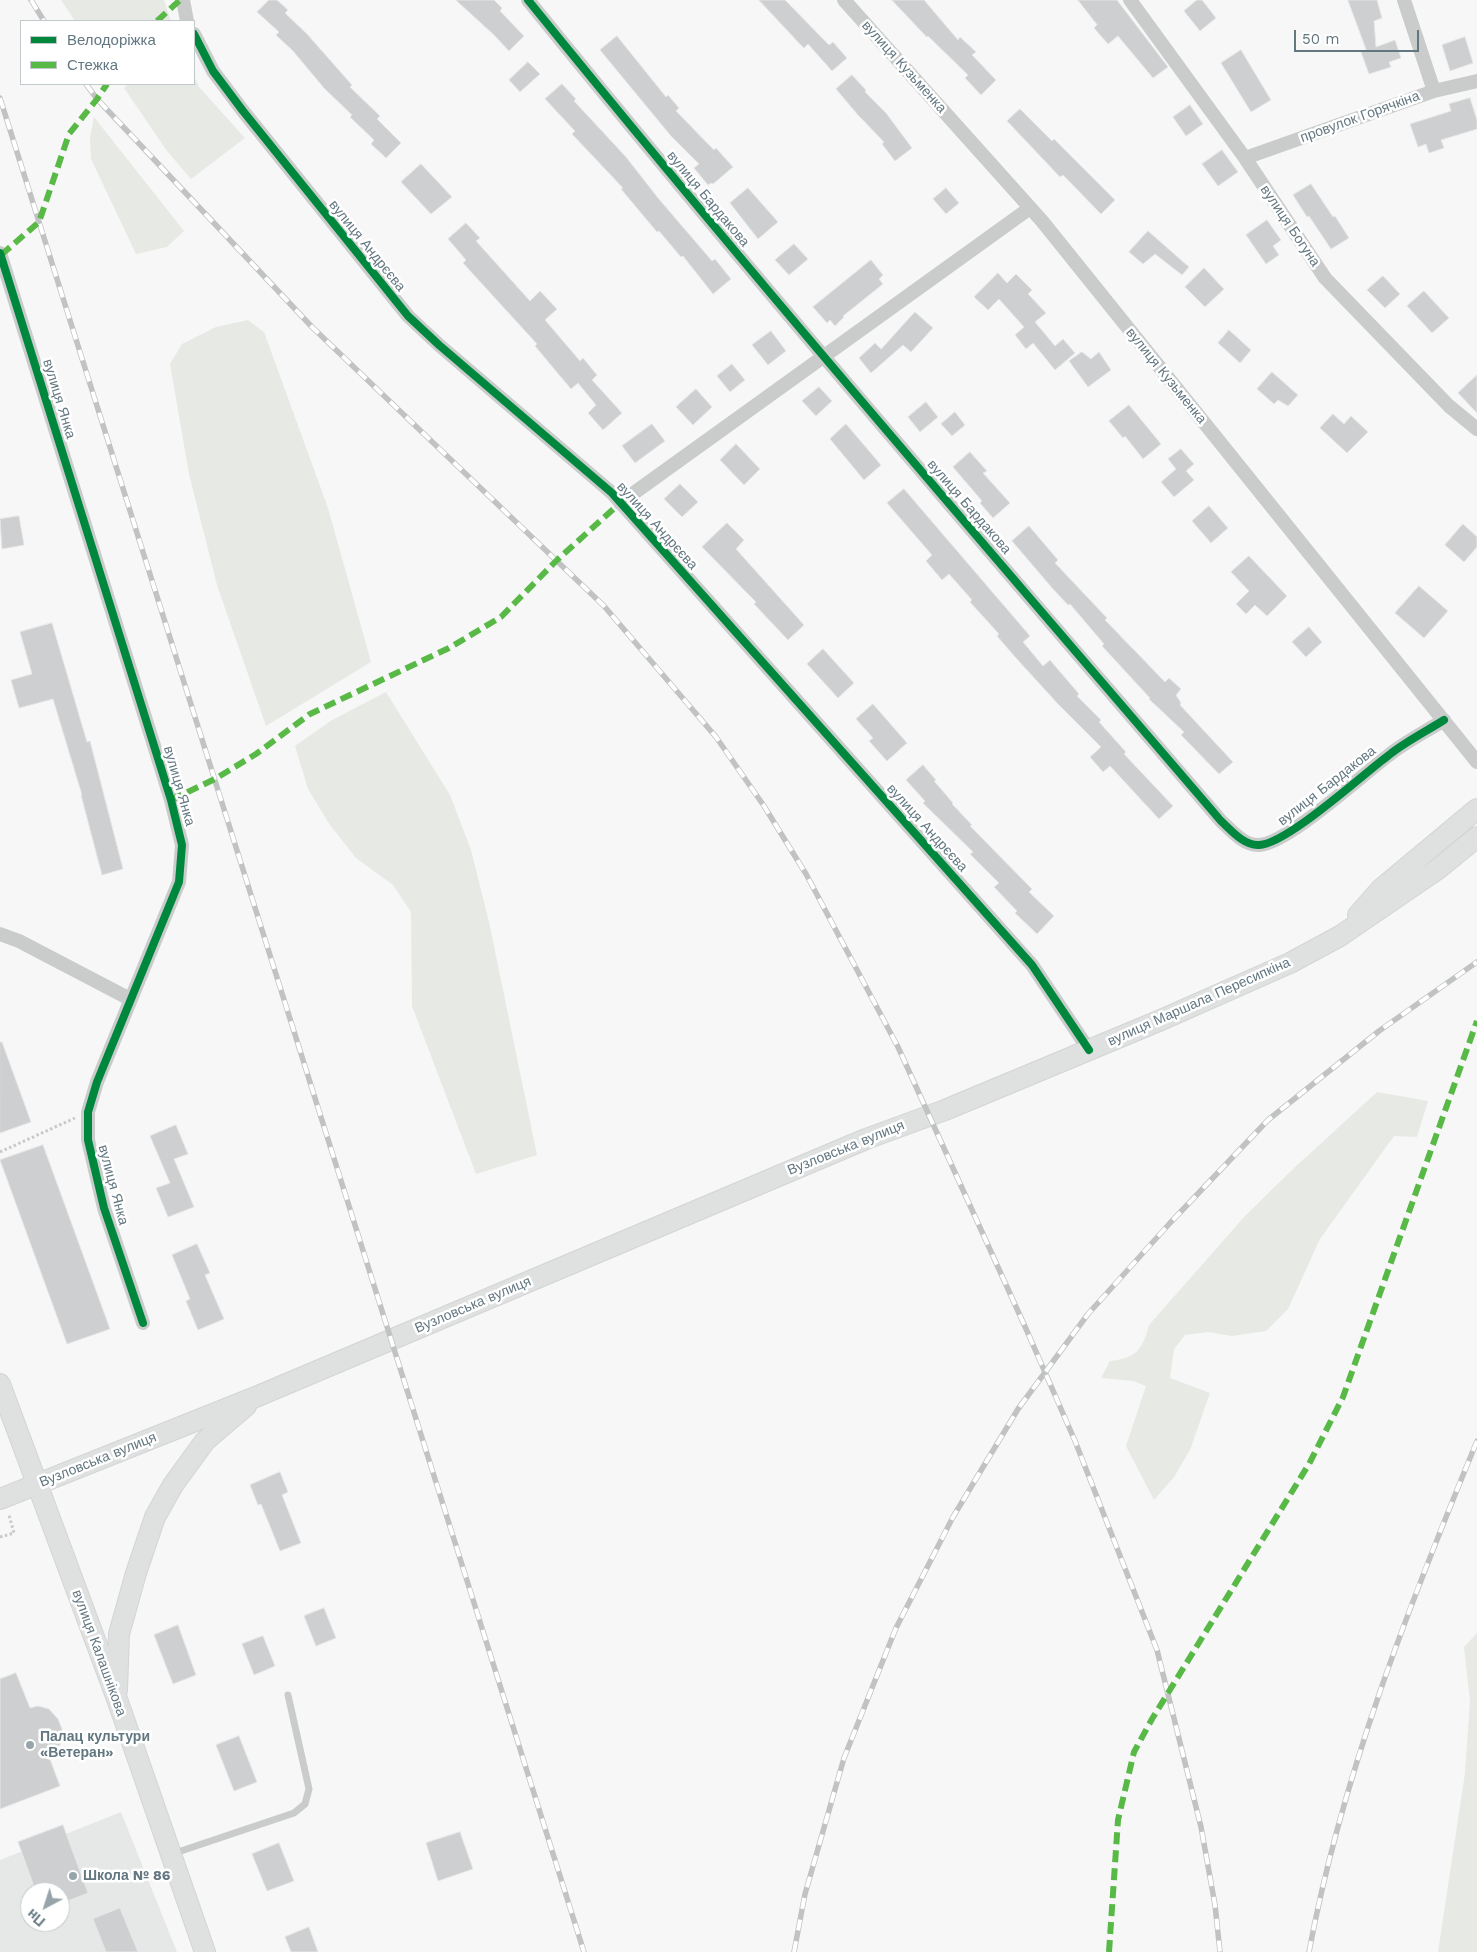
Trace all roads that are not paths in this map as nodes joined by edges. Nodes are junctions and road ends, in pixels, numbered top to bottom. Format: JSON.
{"nodes":[{"id":1,"x":183,"y":0,"type":"edge"},
{"id":2,"x":528,"y":0,"type":"edge"},
{"id":3,"x":844,"y":0,"type":"edge"},
{"id":4,"x":1130,"y":0,"type":"edge"},
{"id":5,"x":1404,"y":0,"type":"edge"},
{"id":6,"x":187,"y":20,"type":"edge"},
{"id":7,"x":195,"y":36,"type":"edge"},
{"id":8,"x":1477,"y":81,"type":"edge"},
{"id":9,"x":1434,"y":91,"type":"junction"},
{"id":10,"x":1245,"y":158,"type":"junction"},
{"id":11,"x":1030,"y":208,"type":"junction"},
{"id":12,"x":0,"y":253,"type":"edge"},
{"id":13,"x":824,"y":356,"type":"junction"},
{"id":14,"x":1477,"y":429,"type":"edge"},
{"id":15,"x":620,"y":503,"type":"junction"},
{"id":16,"x":1444,"y":720,"type":"junction"},
{"id":17,"x":1477,"y":762,"type":"edge"},
{"id":18,"x":1477,"y":809,"type":"edge"},
{"id":19,"x":1477,"y":837,"type":"edge"},
{"id":20,"x":0,"y":934,"type":"edge"},
{"id":21,"x":1340,"y":936,"type":"junction"},
{"id":22,"x":130,"y":999,"type":"junction"},
{"id":23,"x":1089,"y":1050,"type":"junction"},
{"id":24,"x":945,"y":1110,"type":"joint"},
{"id":25,"x":144,"y":1323,"type":"dead end"},
{"id":26,"x":0,"y":1384,"type":"edge"},
{"id":27,"x":258,"y":1396,"type":"junction"},
{"id":28,"x":5,"y":1416,"type":"edge"},
{"id":29,"x":36,"y":1485,"type":"junction"},
{"id":30,"x":2,"y":1499,"type":"edge"},
{"id":31,"x":288,"y":1695,"type":"dead end"},
{"id":32,"x":117,"y":1699,"type":"junction"},
{"id":33,"x":170,"y":1854,"type":"junction"},
{"id":34,"x":205,"y":1952,"type":"edge"}],
"edges":[{"from":1,"to":6,"type":"street"},
{"from":2,"to":13,"type":"street","name":"вулиця Бардакова"},
{"from":3,"to":11,"type":"street","name":"вулиця Кузьменка"},
{"from":4,"to":10,"type":"street","name":"вулиця Богуна"},
{"from":5,"to":9,"type":"street"},
{"from":7,"to":15,"type":"street","name":"вулиця Андрєєва"},
{"from":8,"to":9,"type":"street","name":"провулок Горячкіна"},
{"from":9,"to":10,"type":"street","name":"провулок Горячкіна"},
{"from":10,"to":14,"type":"street","name":"вулиця Богуна"},
{"from":11,"to":13,"type":"street"},
{"from":11,"to":16,"type":"street","name":"вулиця Кузьменка"},
{"from":12,"to":22,"type":"street","name":"вулиця Янка"},
{"from":13,"to":15,"type":"street","name":"вулиця Андрєєва"},
{"from":13,"to":16,"type":"street","name":"вулиця Бардакова"},
{"from":15,"to":23,"type":"street","name":"вулиця Андрєєва"},
{"from":16,"to":17,"type":"street","name":"вулиця Кузьменка"},
{"from":18,"to":21,"type":"main road","name":"вулиця Маршала Пересипкіна"},
{"from":19,"to":21,"type":"main road","name":"вулиця Маршала Пересипкіна"},
{"from":20,"to":22,"type":"street"},
{"from":21,"to":23,"type":"main road","name":"вулиця Маршала Пересипкіна"},
{"from":22,"to":25,"type":"street","name":"вулиця Янка"},
{"from":23,"to":24,"type":"main road","name":"вулиця Маршала Пересипкіна"},
{"from":24,"to":27,"type":"main road","name":"Вузловська вулиця"},
{"from":26,"to":28,"type":"main road","name":"вулиця Калашнікова"},
{"from":27,"to":29,"type":"main road","name":"Вузловська вулиця"},
{"from":27,"to":32,"type":"main road"},
{"from":28,"to":29,"type":"main road","name":"вулиця Калашнікова"},
{"from":29,"to":30,"type":"main road","name":"Вузловська вулиця"},
{"from":29,"to":32,"type":"main road","name":"вулиця Калашнікова"},
{"from":31,"to":33,"type":"lane"},
{"from":32,"to":33,"type":"main road","name":"вулиця Калашнікова"},
{"from":33,"to":34,"type":"main road","name":"вулиця Калашнікова"}]}
